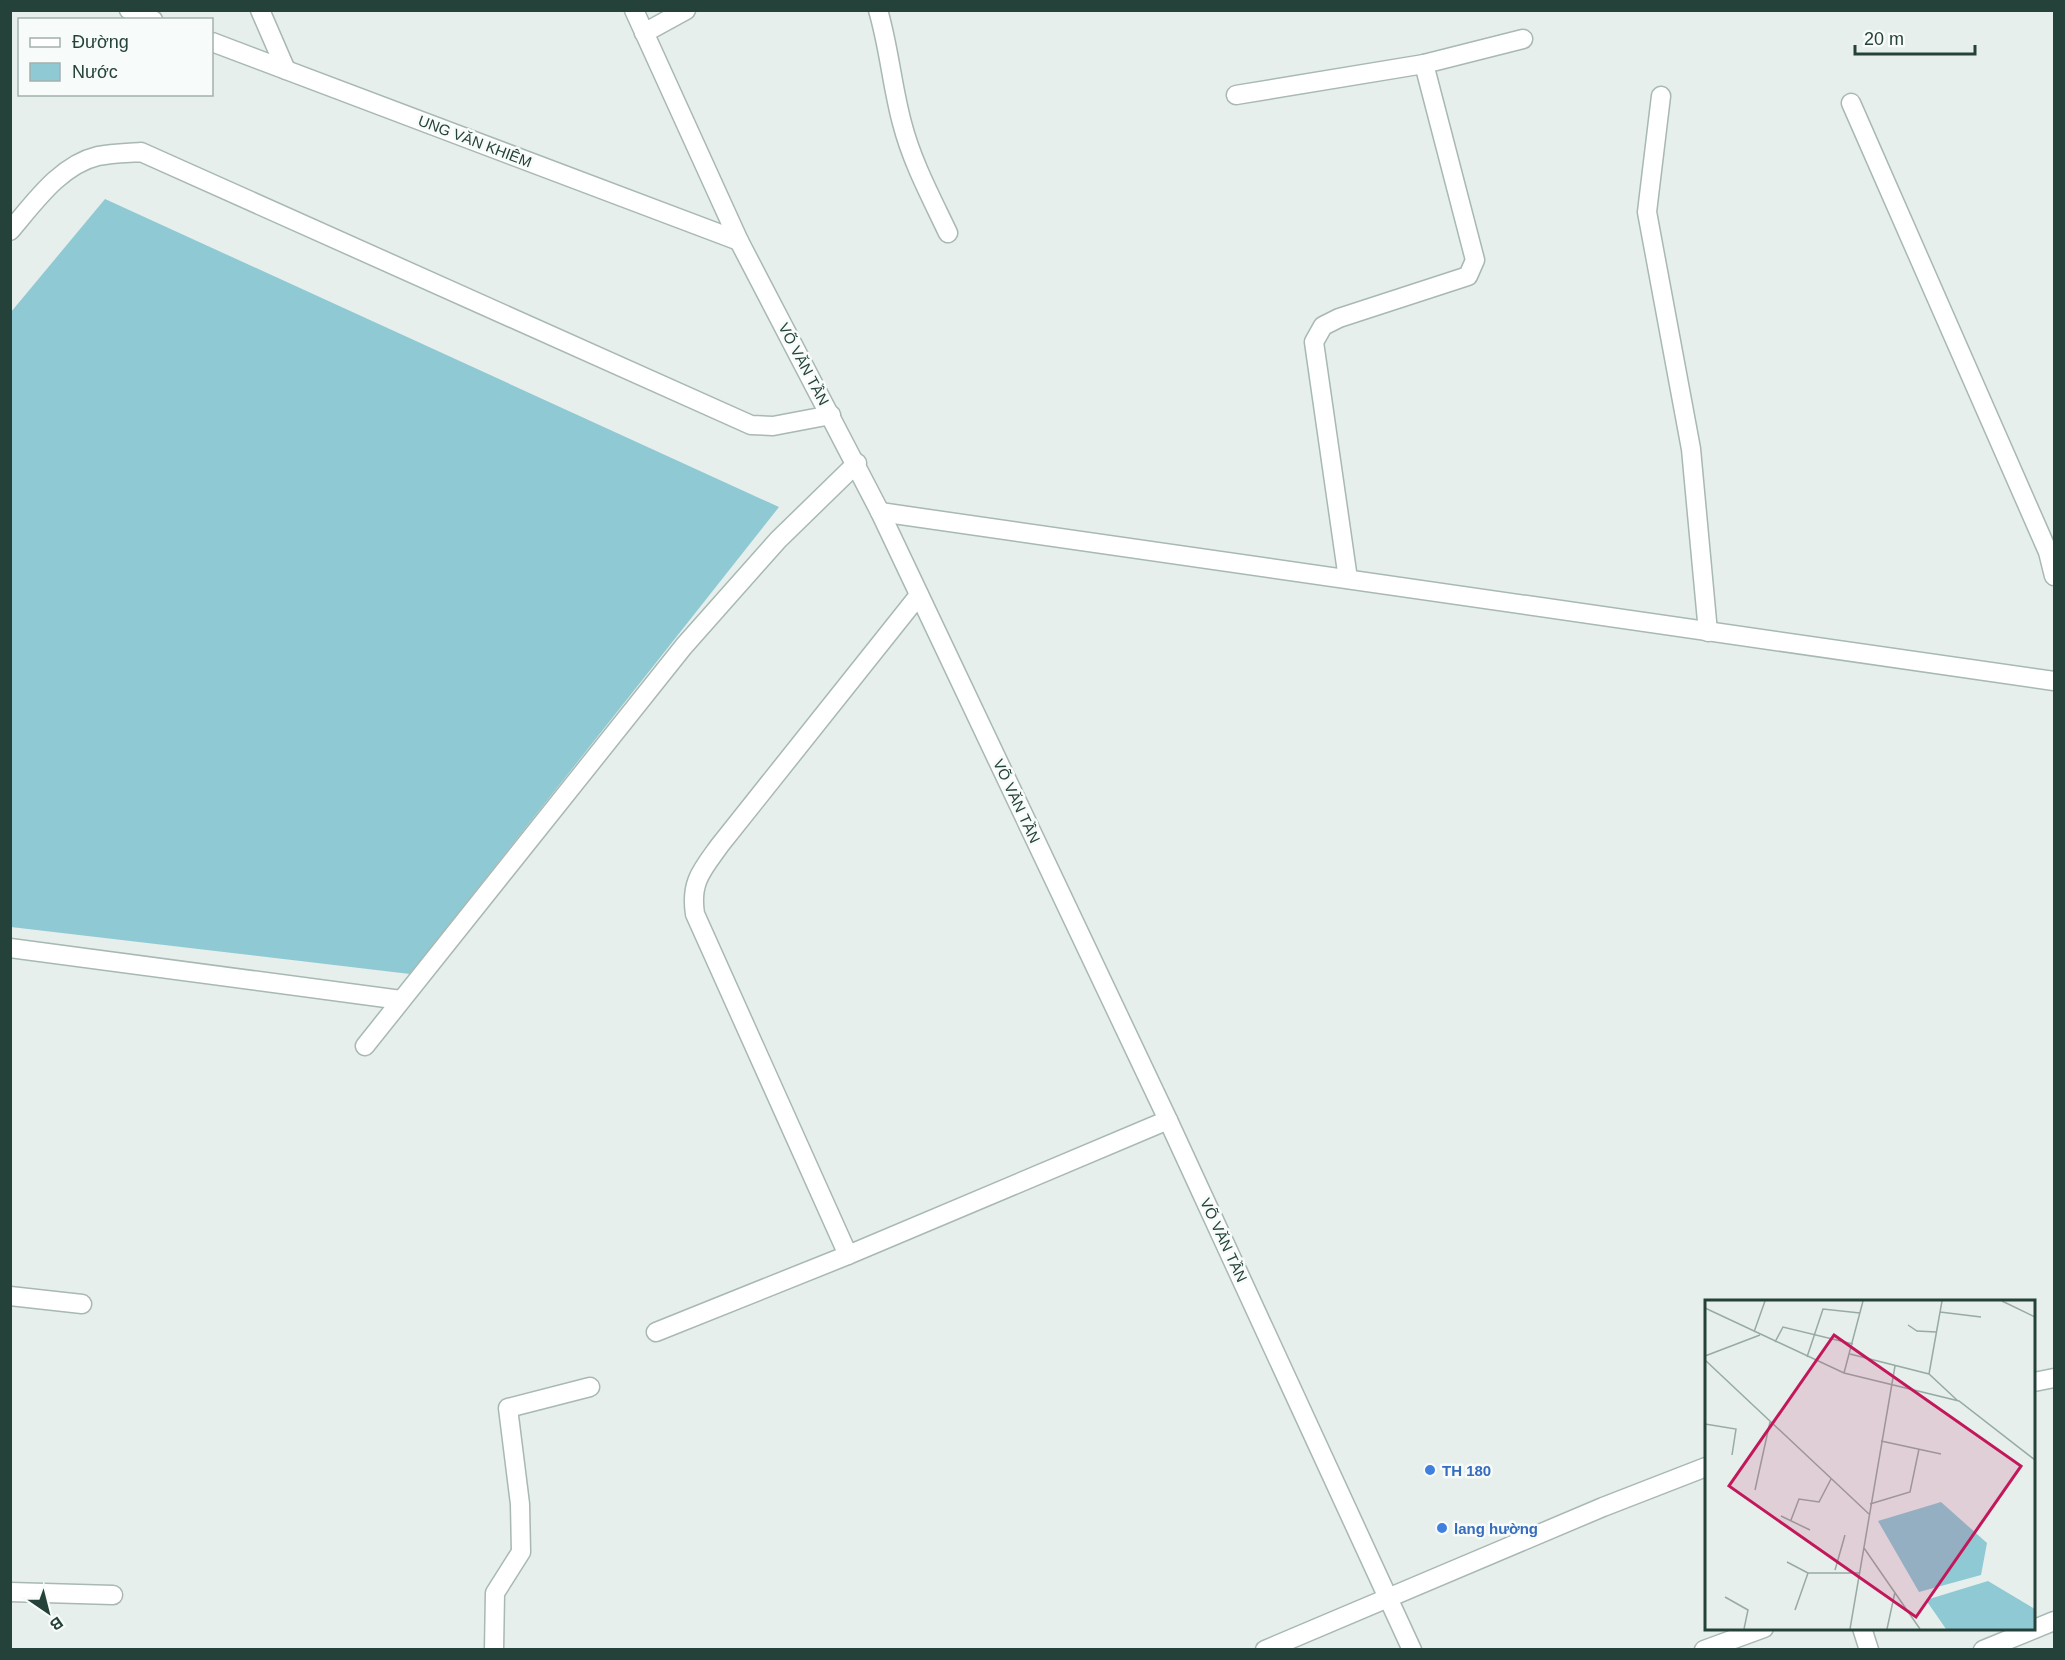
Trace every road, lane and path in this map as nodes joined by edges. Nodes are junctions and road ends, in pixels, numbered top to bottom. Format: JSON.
{"nodes":[{"id":1,"x":129,"y":10,"type":"edge"},
{"id":2,"x":260,"y":10,"type":"edge"},
{"id":3,"x":634,"y":10,"type":"edge"},
{"id":4,"x":686,"y":10,"type":"edge"},
{"id":5,"x":878,"y":10,"type":"edge"},
{"id":6,"x":148,"y":18,"type":"edge"},
{"id":7,"x":644,"y":33,"type":"junction"},
{"id":8,"x":1523,"y":39,"type":"dead end"},
{"id":9,"x":213,"y":42,"type":"edge"},
{"id":10,"x":1424,"y":64,"type":"junction"},
{"id":11,"x":286,"y":70,"type":"junction"},
{"id":12,"x":1236,"y":95,"type":"dead end"},
{"id":13,"x":1661,"y":96,"type":"dead end"},
{"id":14,"x":1851,"y":103,"type":"dead end"},
{"id":15,"x":10,"y":231,"type":"edge"},
{"id":16,"x":948,"y":233,"type":"dead end"},
{"id":17,"x":739,"y":241,"type":"junction"},
{"id":18,"x":831,"y":415,"type":"junction"},
{"id":19,"x":856,"y":463,"type":"junction"},
{"id":20,"x":880,"y":512,"type":"junction"},
{"id":21,"x":2055,"y":576,"type":"edge"},
{"id":22,"x":1348,"y":579,"type":"junction"},
{"id":23,"x":919,"y":595,"type":"junction"},
{"id":24,"x":1708,"y":632,"type":"junction"},
{"id":25,"x":2055,"y":681,"type":"edge"},
{"id":26,"x":10,"y":948,"type":"edge"},
{"id":27,"x":401,"y":1000,"type":"junction"},
{"id":28,"x":365,"y":1046,"type":"dead end"},
{"id":29,"x":1168,"y":1120,"type":"junction"},
{"id":30,"x":848,"y":1255,"type":"junction"},
{"id":31,"x":10,"y":1296,"type":"edge"},
{"id":32,"x":82,"y":1304,"type":"dead end"},
{"id":33,"x":656,"y":1332,"type":"dead end"},
{"id":34,"x":2055,"y":1378,"type":"edge"},
{"id":35,"x":2035,"y":1382,"type":"edge"},
{"id":36,"x":590,"y":1387,"type":"dead end"},
{"id":37,"x":1705,"y":1468,"type":"edge"},
{"id":38,"x":10,"y":1592,"type":"edge"},
{"id":39,"x":114,"y":1595,"type":"dead end"},
{"id":40,"x":1390,"y":1596,"type":"junction"},
{"id":41,"x":2055,"y":1621,"type":"edge"},
{"id":42,"x":2035,"y":1629,"type":"edge"},
{"id":43,"x":1761,"y":1630,"type":"edge"},
{"id":44,"x":1862,"y":1630,"type":"edge"},
{"id":45,"x":2033,"y":1630,"type":"edge"},
{"id":46,"x":494,"y":1650,"type":"edge"},
{"id":47,"x":1265,"y":1650,"type":"edge"},
{"id":48,"x":1412,"y":1650,"type":"edge"},
{"id":49,"x":1704,"y":1650,"type":"edge"},
{"id":50,"x":1869,"y":1650,"type":"edge"},
{"id":51,"x":1983,"y":1650,"type":"edge"}],
"edges":[{"from":1,"to":6,"type":"street"},
{"from":2,"to":11,"type":"street"},
{"from":3,"to":7,"type":"street","name":"VÕ VĂN TẦN"},
{"from":4,"to":7,"type":"street"},
{"from":5,"to":16,"type":"street"},
{"from":7,"to":17,"type":"street","name":"VÕ VĂN TẦN"},
{"from":8,"to":10,"type":"street"},
{"from":9,"to":11,"type":"street","name":"UNG VĂN KHIÊM"},
{"from":10,"to":12,"type":"street"},
{"from":10,"to":22,"type":"street"},
{"from":11,"to":17,"type":"street","name":"UNG VĂN KHIÊM"},
{"from":13,"to":24,"type":"street"},
{"from":14,"to":21,"type":"street"},
{"from":15,"to":18,"type":"street"},
{"from":17,"to":18,"type":"street","name":"VÕ VĂN TẦN"},
{"from":18,"to":19,"type":"street","name":"VÕ VĂN TẦN"},
{"from":19,"to":20,"type":"street","name":"VÕ VĂN TẦN"},
{"from":19,"to":27,"type":"street"},
{"from":20,"to":22,"type":"street"},
{"from":20,"to":23,"type":"street","name":"VÕ VĂN TẦN"},
{"from":22,"to":24,"type":"street"},
{"from":23,"to":29,"type":"street","name":"VÕ VĂN TẦN"},
{"from":23,"to":30,"type":"street"},
{"from":24,"to":25,"type":"street"},
{"from":26,"to":27,"type":"street"},
{"from":27,"to":28,"type":"street"},
{"from":29,"to":30,"type":"street"},
{"from":29,"to":40,"type":"street","name":"VÕ VĂN TẦN"},
{"from":30,"to":33,"type":"street"},
{"from":31,"to":32,"type":"street"},
{"from":34,"to":35,"type":"street"},
{"from":36,"to":46,"type":"street"},
{"from":37,"to":40,"type":"street"},
{"from":38,"to":39,"type":"street"},
{"from":40,"to":47,"type":"street"},
{"from":40,"to":48,"type":"street","name":"VÕ VĂN TẦN"},
{"from":41,"to":42,"type":"street"},
{"from":43,"to":49,"type":"street"},
{"from":44,"to":50,"type":"street"},
{"from":45,"to":51,"type":"street"}]}
